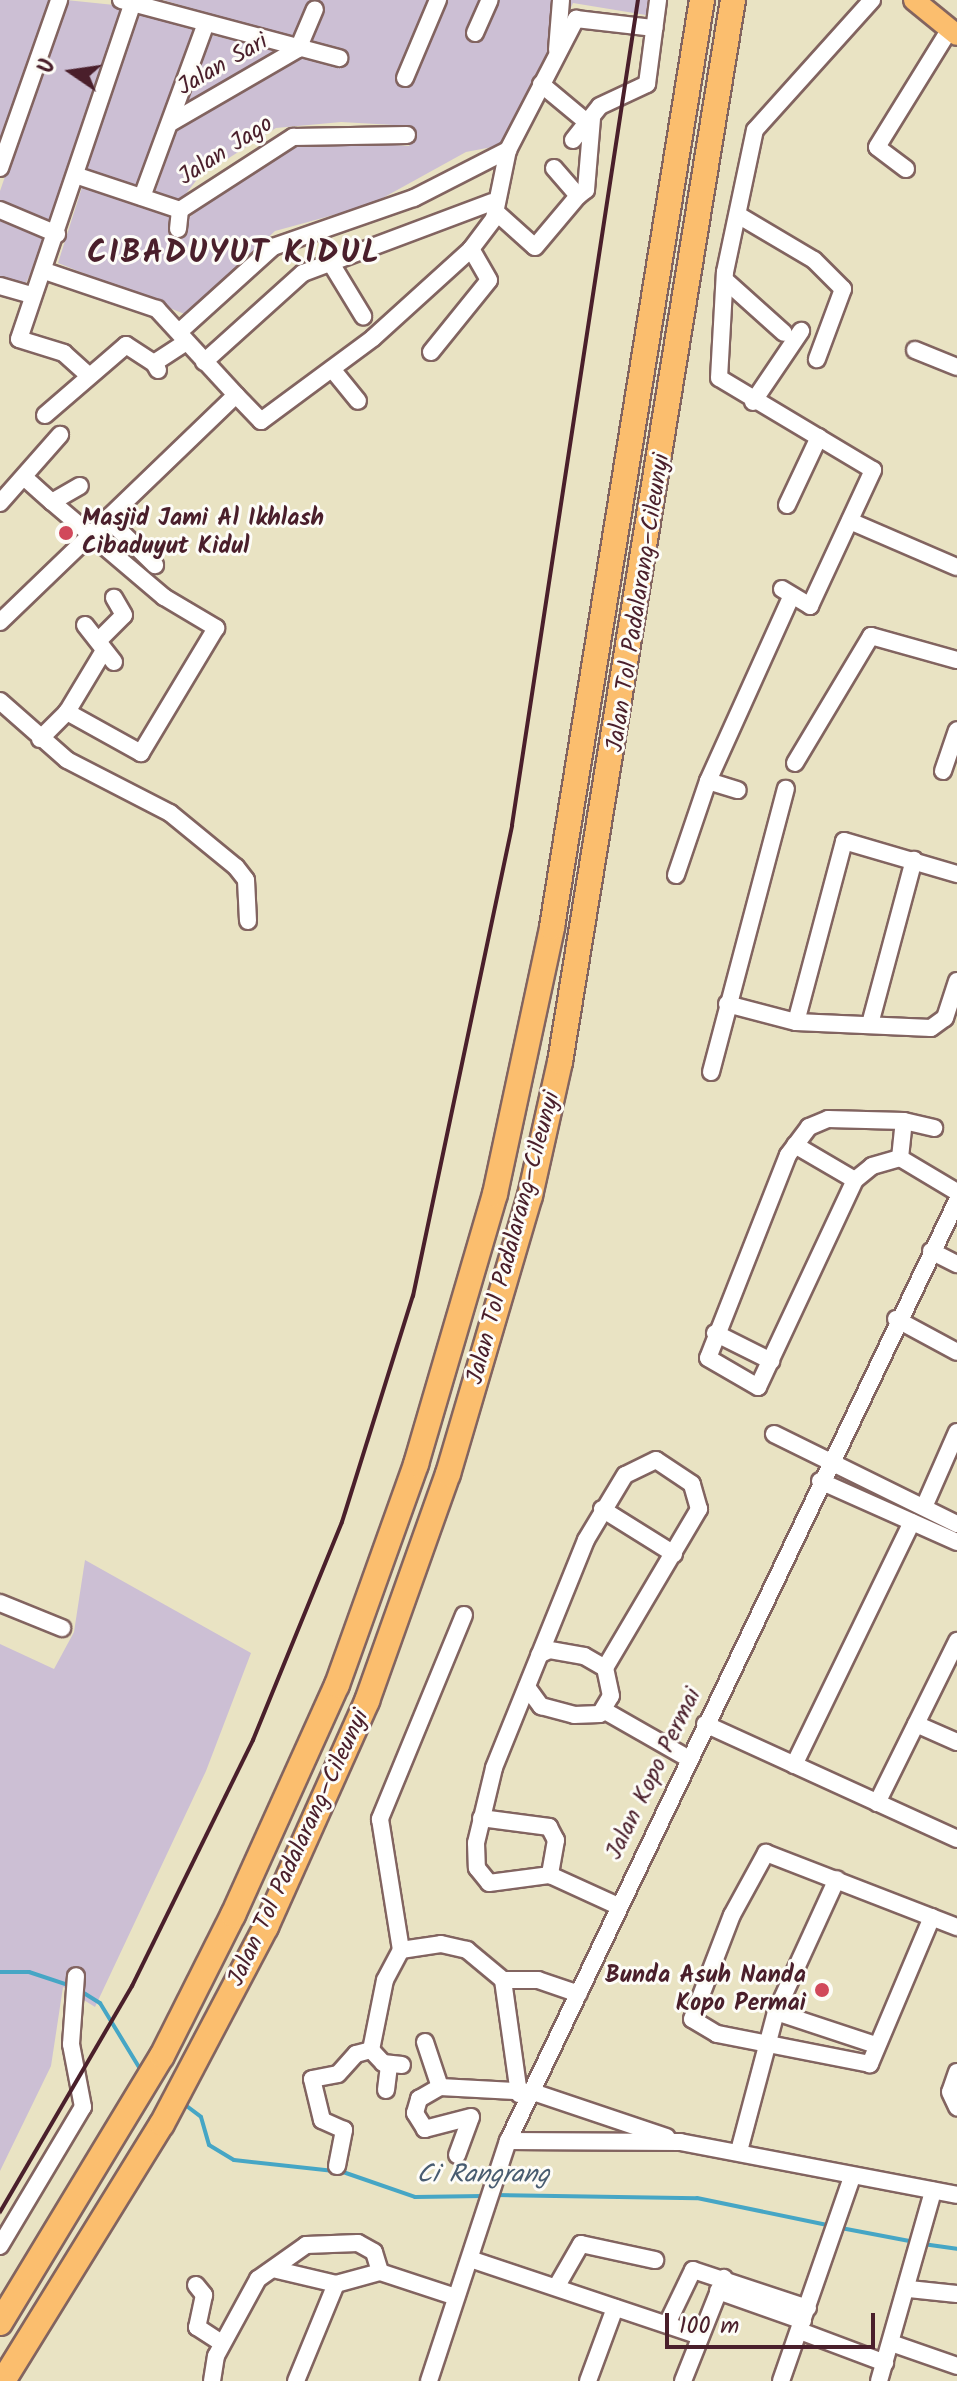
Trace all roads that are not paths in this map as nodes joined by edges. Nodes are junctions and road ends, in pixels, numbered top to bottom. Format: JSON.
{"nodes":[{"id":1,"x":59,"y":0,"type":"edge"},
{"id":2,"x":438,"y":0,"type":"edge"},
{"id":3,"x":490,"y":0,"type":"edge"},
{"id":4,"x":561,"y":0,"type":"edge"},
{"id":5,"x":658,"y":0,"type":"edge"},
{"id":6,"x":702,"y":0,"type":"edge"},
{"id":7,"x":733,"y":0,"type":"edge"},
{"id":8,"x":872,"y":0,"type":"edge"},
{"id":9,"x":914,"y":0,"type":"edge"},
{"id":10,"x":129,"y":1,"type":"edge"},
{"id":11,"x":315,"y":9,"type":"dead end"},
{"id":12,"x":205,"y":26,"type":"junction"},
{"id":13,"x":654,"y":28,"type":"junction"},
{"id":14,"x":954,"y":32,"type":"edge"},
{"id":15,"x":475,"y":33,"type":"dead end"},
{"id":16,"x":298,"y":49,"type":"junction"},
{"id":17,"x":557,"y":51,"type":"junction"},
{"id":18,"x":339,"y":58,"type":"dead end"},
{"id":19,"x":405,"y":78,"type":"dead end"},
{"id":20,"x":541,"y":84,"type":"junction"},
{"id":21,"x":172,"y":122,"type":"junction"},
{"id":22,"x":590,"y":122,"type":"junction"},
{"id":23,"x":407,"y":135,"type":"dead end"},
{"id":24,"x":573,"y":140,"type":"dead end"},
{"id":25,"x":508,"y":150,"type":"junction"},
{"id":26,"x":0,"y":168,"type":"edge"},
{"id":27,"x":554,"y":168,"type":"dead end"},
{"id":28,"x":906,"y":169,"type":"dead end"},
{"id":29,"x":78,"y":176,"type":"junction"},
{"id":30,"x":578,"y":196,"type":"junction"},
{"id":31,"x":142,"y":197,"type":"junction"},
{"id":32,"x":494,"y":207,"type":"junction"},
{"id":33,"x":0,"y":210,"type":"edge"},
{"id":34,"x":180,"y":210,"type":"junction"},
{"id":35,"x":738,"y":215,"type":"junction"},
{"id":36,"x":178,"y":229,"type":"dead end"},
{"id":37,"x":57,"y":234,"type":"junction"},
{"id":38,"x":471,"y":249,"type":"junction"},
{"id":39,"x":329,"y":260,"type":"junction"},
{"id":40,"x":45,"y":271,"type":"junction"},
{"id":41,"x":725,"y":280,"type":"junction"},
{"id":42,"x":0,"y":286,"type":"edge"},
{"id":43,"x":32,"y":295,"type":"junction"},
{"id":44,"x":363,"y":316,"type":"dead end"},
{"id":45,"x":182,"y":337,"type":"junction"},
{"id":46,"x":915,"y":350,"type":"dead end"},
{"id":47,"x":431,"y":352,"type":"dead end"},
{"id":48,"x":817,"y":359,"type":"dead end"},
{"id":49,"x":204,"y":362,"type":"junction"},
{"id":50,"x":957,"y":367,"type":"edge"},
{"id":51,"x":332,"y":369,"type":"junction"},
{"id":52,"x":87,"y":374,"type":"junction"},
{"id":53,"x":236,"y":395,"type":"junction"},
{"id":54,"x":358,"y":401,"type":"dead end"},
{"id":55,"x":753,"y":402,"type":"junction"},
{"id":56,"x":45,"y":415,"type":"dead end"},
{"id":57,"x":60,"y":435,"type":"dead end"},
{"id":58,"x":819,"y":437,"type":"junction"},
{"id":59,"x":24,"y":477,"type":"junction"},
{"id":60,"x":80,"y":486,"type":"dead end"},
{"id":61,"x":52,"y":502,"type":"junction"},
{"id":62,"x":0,"y":503,"type":"edge"},
{"id":63,"x":787,"y":505,"type":"dead end"},
{"id":64,"x":108,"y":519,"type":"junction"},
{"id":65,"x":850,"y":521,"type":"junction"},
{"id":66,"x":96,"y":535,"type":"junction"},
{"id":67,"x":155,"y":565,"type":"dead end"},
{"id":68,"x":957,"y":567,"type":"edge"},
{"id":69,"x":114,"y":598,"type":"dead end"},
{"id":70,"x":0,"y":622,"type":"edge"},
{"id":71,"x":85,"y":625,"type":"dead end"},
{"id":72,"x":106,"y":651,"type":"junction"},
{"id":73,"x":957,"y":660,"type":"edge"},
{"id":74,"x":0,"y":701,"type":"edge"},
{"id":75,"x":67,"y":712,"type":"junction"},
{"id":76,"x":957,"y":730,"type":"edge"},
{"id":77,"x":40,"y":739,"type":"junction"},
{"id":78,"x":795,"y":763,"type":"dead end"},
{"id":79,"x":943,"y":771,"type":"dead end"},
{"id":80,"x":708,"y":781,"type":"junction"},
{"id":81,"x":786,"y":789,"type":"dead end"},
{"id":82,"x":738,"y":790,"type":"dead end"},
{"id":83,"x":914,"y":860,"type":"junction"},
{"id":84,"x":957,"y":874,"type":"edge"},
{"id":85,"x":676,"y":875,"type":"dead end"},
{"id":86,"x":248,"y":921,"type":"dead end"},
{"id":87,"x":957,"y":981,"type":"edge"},
{"id":88,"x":727,"y":1004,"type":"junction"},
{"id":89,"x":796,"y":1022,"type":"junction"},
{"id":90,"x":870,"y":1024,"type":"junction"},
{"id":91,"x":711,"y":1072,"type":"dead end"},
{"id":92,"x":904,"y":1121,"type":"junction"},
{"id":93,"x":934,"y":1128,"type":"dead end"},
{"id":94,"x":795,"y":1145,"type":"junction"},
{"id":95,"x":900,"y":1158,"type":"junction"},
{"id":96,"x":855,"y":1180,"type":"junction"},
{"id":97,"x":957,"y":1192,"type":"edge"},
{"id":98,"x":957,"y":1201,"type":"edge"},
{"id":99,"x":931,"y":1251,"type":"junction"},
{"id":100,"x":957,"y":1264,"type":"edge"},
{"id":101,"x":896,"y":1319,"type":"junction"},
{"id":102,"x":715,"y":1333,"type":"junction"},
{"id":103,"x":957,"y":1352,"type":"edge"},
{"id":104,"x":771,"y":1361,"type":"junction"},
{"id":105,"x":774,"y":1434,"type":"dead end"},
{"id":106,"x":957,"y":1434,"type":"edge"},
{"id":107,"x":824,"y":1472,"type":"junction"},
{"id":108,"x":924,"y":1507,"type":"junction"},
{"id":109,"x":602,"y":1509,"type":"junction"},
{"id":110,"x":912,"y":1522,"type":"junction"},
{"id":111,"x":957,"y":1524,"type":"edge"},
{"id":112,"x":957,"y":1542,"type":"edge"},
{"id":113,"x":674,"y":1554,"type":"junction"},
{"id":114,"x":0,"y":1603,"type":"edge"},
{"id":115,"x":464,"y":1615,"type":"dead end"},
{"id":116,"x":62,"y":1628,"type":"dead end"},
{"id":117,"x":957,"y":1641,"type":"edge"},
{"id":118,"x":539,"y":1655,"type":"junction"},
{"id":119,"x":605,"y":1668,"type":"junction"},
{"id":120,"x":527,"y":1687,"type":"junction"},
{"id":121,"x":605,"y":1711,"type":"junction"},
{"id":122,"x":705,"y":1724,"type":"junction"},
{"id":123,"x":916,"y":1724,"type":"junction"},
{"id":124,"x":957,"y":1742,"type":"edge"},
{"id":125,"x":689,"y":1759,"type":"junction"},
{"id":126,"x":794,"y":1765,"type":"junction"},
{"id":127,"x":877,"y":1803,"type":"junction"},
{"id":128,"x":481,"y":1818,"type":"junction"},
{"id":129,"x":957,"y":1839,"type":"edge"},
{"id":130,"x":550,"y":1875,"type":"junction"},
{"id":131,"x":837,"y":1879,"type":"junction"},
{"id":132,"x":618,"y":1906,"type":"junction"},
{"id":133,"x":932,"y":1917,"type":"junction"},
{"id":134,"x":957,"y":1927,"type":"edge"},
{"id":135,"x":401,"y":1950,"type":"junction"},
{"id":136,"x":76,"y":1976,"type":"dead end"},
{"id":137,"x":503,"y":1980,"type":"junction"},
{"id":138,"x":579,"y":1994,"type":"junction"},
{"id":139,"x":776,"y":2012,"type":"junction"},
{"id":140,"x":425,"y":2042,"type":"dead end"},
{"id":141,"x":876,"y":2045,"type":"junction"},
{"id":142,"x":769,"y":2046,"type":"junction"},
{"id":143,"x":371,"y":2050,"type":"junction"},
{"id":144,"x":957,"y":2072,"type":"edge"},
{"id":145,"x":440,"y":2087,"type":"junction"},
{"id":146,"x":386,"y":2090,"type":"dead end"},
{"id":147,"x":526,"y":2093,"type":"junction"},
{"id":148,"x":957,"y":2107,"type":"edge"},
{"id":149,"x":508,"y":2141,"type":"junction"},
{"id":150,"x":680,"y":2142,"type":"junction"},
{"id":151,"x":739,"y":2151,"type":"junction"},
{"id":152,"x":457,"y":2155,"type":"dead end"},
{"id":153,"x":337,"y":2166,"type":"dead end"},
{"id":154,"x":851,"y":2180,"type":"junction"},
{"id":155,"x":933,"y":2191,"type":"junction"},
{"id":156,"x":957,"y":2195,"type":"edge"},
{"id":157,"x":0,"y":2246,"type":"edge"},
{"id":158,"x":470,"y":2259,"type":"junction"},
{"id":159,"x":655,"y":2260,"type":"dead end"},
{"id":160,"x":277,"y":2270,"type":"junction"},
{"id":161,"x":380,"y":2272,"type":"junction"},
{"id":162,"x":336,"y":2284,"type":"junction"},
{"id":163,"x":558,"y":2284,"type":"junction"},
{"id":164,"x":196,"y":2285,"type":"dead end"},
{"id":165,"x":721,"y":2285,"type":"junction"},
{"id":166,"x":909,"y":2289,"type":"junction"},
{"id":167,"x":957,"y":2294,"type":"edge"},
{"id":168,"x":456,"y":2297,"type":"junction"},
{"id":169,"x":615,"y":2308,"type":"junction"},
{"id":170,"x":803,"y":2320,"type":"junction"},
{"id":171,"x":0,"y":2323,"type":"edge"},
{"id":172,"x":667,"y":2324,"type":"junction"},
{"id":173,"x":700,"y":2336,"type":"junction"},
{"id":174,"x":222,"y":2343,"type":"junction"},
{"id":175,"x":894,"y":2344,"type":"junction"},
{"id":176,"x":885,"y":2363,"type":"junction"},
{"id":177,"x":957,"y":2366,"type":"edge"},
{"id":178,"x":414,"y":2371,"type":"dead end"},
{"id":179,"x":430,"y":2378,"type":"edge"},
{"id":180,"x":3,"y":2381,"type":"edge"},
{"id":181,"x":212,"y":2381,"type":"edge"},
{"id":182,"x":296,"y":2381,"type":"edge"},
{"id":183,"x":588,"y":2381,"type":"edge"},
{"id":184,"x":683,"y":2381,"type":"edge"},
{"id":185,"x":781,"y":2381,"type":"edge"},
{"id":186,"x":879,"y":2381,"type":"edge"}],
"edges":[{"from":1,"to":26,"type":"street"},
{"from":2,"to":19,"type":"street"},
{"from":3,"to":15,"type":"street"},
{"from":4,"to":17,"type":"street"},
{"from":5,"to":13,"type":"street"},
{"from":6,"to":171,"type":"highway","name":"Jalan Tol Padalarang–Cileunyi"},
{"from":7,"to":180,"type":"highway","name":"Jalan Tol Padalarang–Cileunyi"},
{"from":8,"to":35,"type":"street"},
{"from":9,"to":14,"type":"main road"},
{"from":10,"to":12,"type":"street"},
{"from":10,"to":29,"type":"street"},
{"from":11,"to":16,"type":"street"},
{"from":12,"to":16,"type":"street"},
{"from":12,"to":21,"type":"street"},
{"from":13,"to":17,"type":"street"},
{"from":13,"to":22,"type":"street"},
{"from":14,"to":28,"type":"street"},
{"from":16,"to":18,"type":"street"},
{"from":16,"to":21,"type":"street","name":"Jalan Sari"},
{"from":17,"to":20,"type":"street"},
{"from":20,"to":22,"type":"street"},
{"from":20,"to":25,"type":"street"},
{"from":21,"to":31,"type":"street"},
{"from":22,"to":24,"type":"street"},
{"from":22,"to":30,"type":"street"},
{"from":23,"to":34,"type":"street","name":"Jalan Jago"},
{"from":25,"to":32,"type":"street"},
{"from":25,"to":45,"type":"street"},
{"from":27,"to":30,"type":"street"},
{"from":29,"to":31,"type":"street","name":"Jalan Jago"},
{"from":29,"to":37,"type":"street"},
{"from":30,"to":32,"type":"street"},
{"from":31,"to":34,"type":"street","name":"Jalan Jago"},
{"from":32,"to":38,"type":"street"},
{"from":32,"to":39,"type":"street"},
{"from":33,"to":37,"type":"street"},
{"from":34,"to":36,"type":"street"},
{"from":35,"to":41,"type":"street"},
{"from":35,"to":48,"type":"street"},
{"from":37,"to":40,"type":"street"},
{"from":38,"to":47,"type":"street"},
{"from":38,"to":51,"type":"street"},
{"from":39,"to":44,"type":"street"},
{"from":39,"to":49,"type":"street"},
{"from":40,"to":43,"type":"street"},
{"from":40,"to":45,"type":"street"},
{"from":41,"to":55,"type":"street"},
{"from":41,"to":55,"type":"street"},
{"from":42,"to":43,"type":"street"},
{"from":43,"to":52,"type":"street"},
{"from":45,"to":49,"type":"street"},
{"from":45,"to":52,"type":"street"},
{"from":46,"to":50,"type":"street"},
{"from":49,"to":53,"type":"street"},
{"from":51,"to":53,"type":"street"},
{"from":51,"to":54,"type":"street"},
{"from":52,"to":56,"type":"street"},
{"from":53,"to":64,"type":"street"},
{"from":55,"to":58,"type":"street"},
{"from":57,"to":59,"type":"street"},
{"from":58,"to":63,"type":"street"},
{"from":58,"to":65,"type":"street"},
{"from":59,"to":61,"type":"street"},
{"from":59,"to":62,"type":"street"},
{"from":60,"to":61,"type":"street"},
{"from":61,"to":66,"type":"street"},
{"from":64,"to":66,"type":"street"},
{"from":64,"to":67,"type":"street"},
{"from":65,"to":68,"type":"street"},
{"from":65,"to":80,"type":"street"},
{"from":66,"to":70,"type":"street"},
{"from":66,"to":75,"type":"street"},
{"from":69,"to":72,"type":"street"},
{"from":71,"to":72,"type":"street"},
{"from":72,"to":75,"type":"street"},
{"from":73,"to":78,"type":"street"},
{"from":74,"to":77,"type":"street"},
{"from":75,"to":77,"type":"street"},
{"from":76,"to":79,"type":"street"},
{"from":77,"to":86,"type":"street"},
{"from":80,"to":82,"type":"street"},
{"from":80,"to":85,"type":"street"},
{"from":81,"to":88,"type":"street"},
{"from":83,"to":84,"type":"street"},
{"from":83,"to":89,"type":"street"},
{"from":83,"to":90,"type":"street"},
{"from":87,"to":90,"type":"street"},
{"from":88,"to":89,"type":"street"},
{"from":88,"to":91,"type":"street"},
{"from":89,"to":90,"type":"street"},
{"from":92,"to":93,"type":"street"},
{"from":92,"to":94,"type":"street"},
{"from":92,"to":95,"type":"street"},
{"from":94,"to":96,"type":"street"},
{"from":94,"to":102,"type":"street"},
{"from":95,"to":96,"type":"street"},
{"from":95,"to":97,"type":"street"},
{"from":96,"to":104,"type":"street"},
{"from":98,"to":99,"type":"street","name":"Jalan Kopo Permai"},
{"from":99,"to":100,"type":"street"},
{"from":99,"to":101,"type":"street","name":"Jalan Kopo Permai"},
{"from":101,"to":103,"type":"street"},
{"from":101,"to":107,"type":"street","name":"Jalan Kopo Permai"},
{"from":102,"to":104,"type":"street"},
{"from":102,"to":104,"type":"street"},
{"from":105,"to":107,"type":"street"},
{"from":106,"to":108,"type":"street"},
{"from":107,"to":108,"type":"street"},
{"from":107,"to":110,"type":"street"},
{"from":107,"to":122,"type":"street","name":"Jalan Kopo Permai"},
{"from":108,"to":111,"type":"street"},
{"from":109,"to":113,"type":"street"},
{"from":109,"to":113,"type":"street"},
{"from":109,"to":118,"type":"street"},
{"from":110,"to":112,"type":"street"},
{"from":110,"to":126,"type":"street"},
{"from":113,"to":119,"type":"street"},
{"from":114,"to":116,"type":"street"},
{"from":115,"to":135,"type":"street"},
{"from":117,"to":123,"type":"street"},
{"from":118,"to":119,"type":"street"},
{"from":118,"to":120,"type":"street"},
{"from":119,"to":121,"type":"street"},
{"from":120,"to":121,"type":"street"},
{"from":120,"to":128,"type":"street"},
{"from":121,"to":125,"type":"street"},
{"from":122,"to":125,"type":"street","name":"Jalan Kopo Permai"},
{"from":122,"to":126,"type":"street"},
{"from":123,"to":124,"type":"street"},
{"from":123,"to":127,"type":"street"},
{"from":125,"to":132,"type":"street","name":"Jalan Kopo Permai"},
{"from":126,"to":127,"type":"street"},
{"from":127,"to":129,"type":"street"},
{"from":128,"to":130,"type":"street"},
{"from":128,"to":130,"type":"street"},
{"from":130,"to":132,"type":"street"},
{"from":131,"to":133,"type":"street"},
{"from":131,"to":139,"type":"street"},
{"from":131,"to":142,"type":"street"},
{"from":132,"to":138,"type":"street","name":"Jalan Kopo Permai"},
{"from":133,"to":134,"type":"street"},
{"from":133,"to":141,"type":"street"},
{"from":135,"to":137,"type":"street"},
{"from":135,"to":143,"type":"street"},
{"from":136,"to":157,"type":"street"},
{"from":137,"to":138,"type":"street"},
{"from":137,"to":147,"type":"street"},
{"from":138,"to":147,"type":"street","name":"Jalan Kopo Permai"},
{"from":139,"to":141,"type":"street"},
{"from":139,"to":142,"type":"street"},
{"from":140,"to":145,"type":"street"},
{"from":141,"to":142,"type":"street"},
{"from":142,"to":151,"type":"street"},
{"from":143,"to":146,"type":"street"},
{"from":143,"to":153,"type":"street"},
{"from":144,"to":148,"type":"street"},
{"from":145,"to":147,"type":"street"},
{"from":145,"to":152,"type":"street"},
{"from":147,"to":149,"type":"street","name":"Jalan Kopo Permai"},
{"from":147,"to":150,"type":"street"},
{"from":149,"to":150,"type":"street"},
{"from":149,"to":158,"type":"street","name":"Jalan Kopo Permai"},
{"from":150,"to":151,"type":"street"},
{"from":151,"to":154,"type":"street"},
{"from":154,"to":155,"type":"street"},
{"from":154,"to":170,"type":"street"},
{"from":155,"to":156,"type":"street"},
{"from":155,"to":166,"type":"street"},
{"from":158,"to":163,"type":"street"},
{"from":158,"to":168,"type":"street","name":"Jalan Kopo Permai"},
{"from":159,"to":163,"type":"street"},
{"from":160,"to":161,"type":"street"},
{"from":160,"to":162,"type":"street"},
{"from":160,"to":174,"type":"street"},
{"from":161,"to":162,"type":"street"},
{"from":161,"to":168,"type":"street"},
{"from":162,"to":182,"type":"street"},
{"from":163,"to":169,"type":"street"},
{"from":164,"to":174,"type":"street"},
{"from":165,"to":170,"type":"street"},
{"from":165,"to":172,"type":"street"},
{"from":165,"to":173,"type":"street"},
{"from":166,"to":167,"type":"street"},
{"from":166,"to":175,"type":"street"},
{"from":168,"to":179,"type":"street","name":"Jalan Kopo Permai"},
{"from":169,"to":172,"type":"street"},
{"from":169,"to":183,"type":"street"},
{"from":170,"to":176,"type":"street"},
{"from":170,"to":185,"type":"street"},
{"from":172,"to":173,"type":"street"},
{"from":173,"to":184,"type":"street"},
{"from":174,"to":181,"type":"street"},
{"from":175,"to":176,"type":"street"},
{"from":175,"to":177,"type":"street"},
{"from":176,"to":186,"type":"street"},
{"from":178,"to":179,"type":"street"}]}
